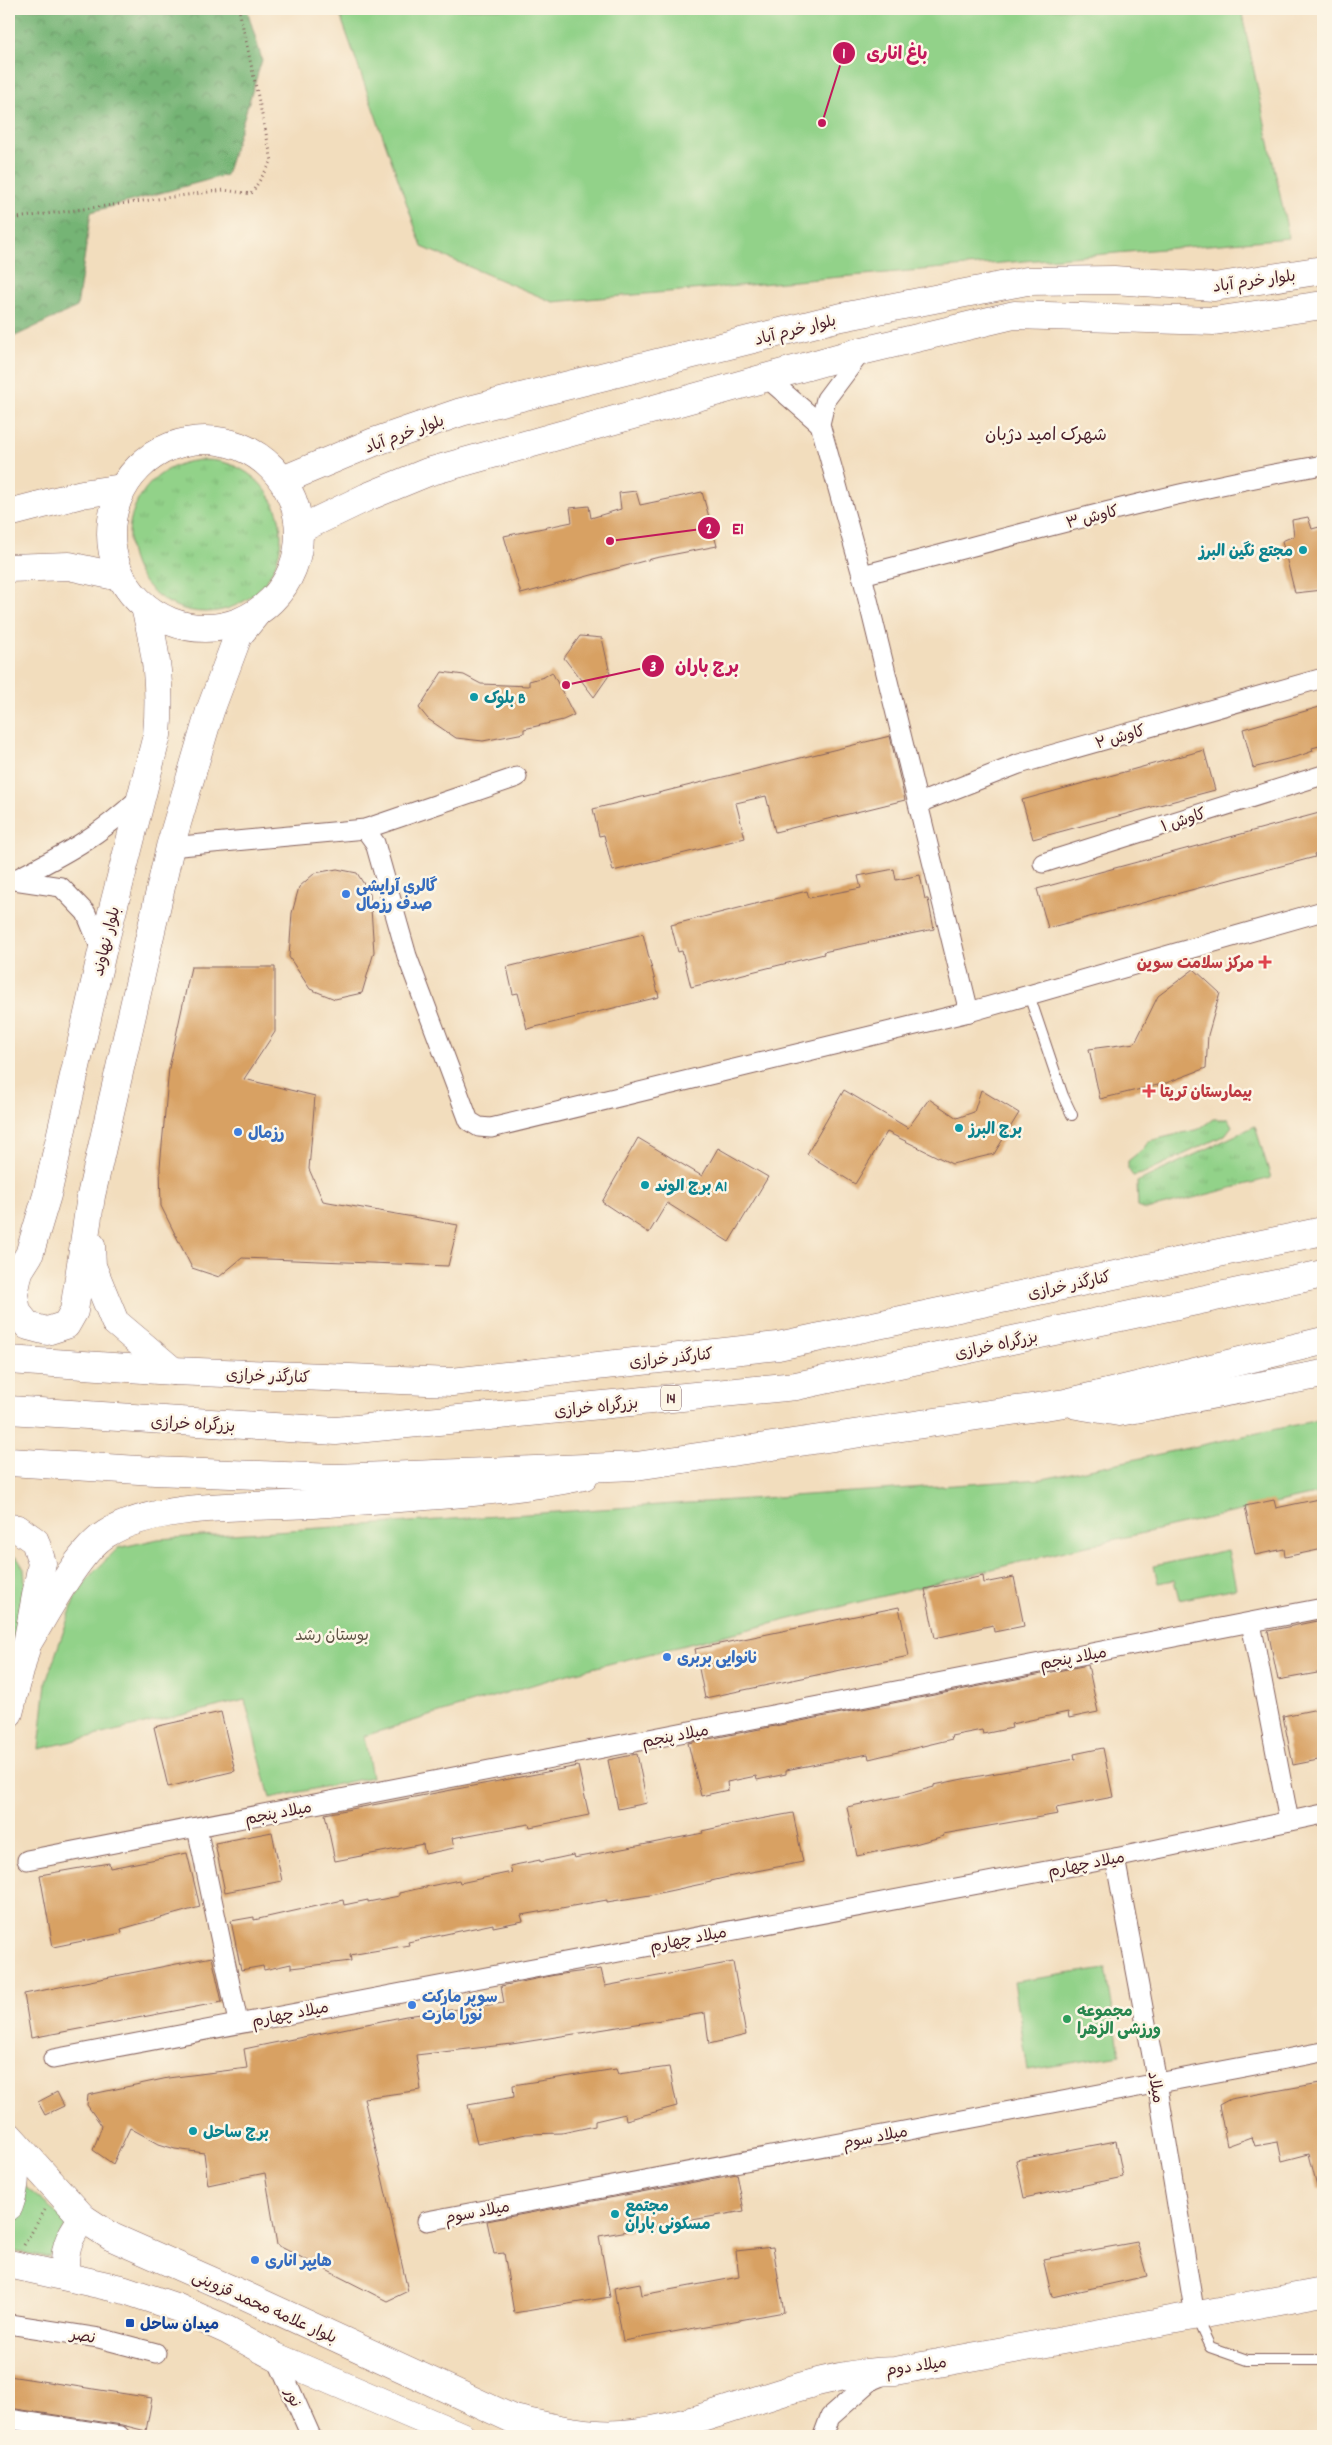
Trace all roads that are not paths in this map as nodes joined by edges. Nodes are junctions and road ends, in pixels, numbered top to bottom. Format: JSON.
{"nodes":[{"id":1,"x":1323,"y":270,"type":"edge"},
{"id":2,"x":1323,"y":305,"type":"edge"},
{"id":3,"x":862,"y":351,"type":"junction"},
{"id":4,"x":767,"y":378,"type":"junction"},
{"id":5,"x":820,"y":424,"type":"junction"},
{"id":6,"x":1323,"y":465,"type":"edge"},
{"id":7,"x":283,"y":480,"type":"junction"},
{"id":8,"x":122,"y":488,"type":"junction"},
{"id":9,"x":9,"y":513,"type":"edge"},
{"id":10,"x":300,"y":529,"type":"junction"},
{"id":11,"x":9,"y":568,"type":"edge"},
{"id":12,"x":862,"y":575,"type":"junction"},
{"id":13,"x":120,"y":577,"type":"junction"},
{"id":14,"x":145,"y":607,"type":"junction"},
{"id":15,"x":256,"y":614,"type":"junction"},
{"id":16,"x":1323,"y":678,"type":"edge"},
{"id":17,"x":1323,"y":774,"type":"edge"},
{"id":18,"x":517,"y":778,"type":"dead end"},
{"id":19,"x":143,"y":794,"type":"junction"},
{"id":20,"x":919,"y":803,"type":"junction"},
{"id":21,"x":365,"y":829,"type":"junction"},
{"id":22,"x":170,"y":847,"type":"junction"},
{"id":23,"x":1043,"y":863,"type":"dead end"},
{"id":24,"x":11,"y":880,"type":"edge"},
{"id":25,"x":1323,"y":911,"type":"edge"},
{"id":26,"x":102,"y":952,"type":"junction"},
{"id":27,"x":1029,"y":995,"type":"junction"},
{"id":28,"x":969,"y":1012,"type":"junction"},
{"id":29,"x":1072,"y":1115,"type":"dead end"},
{"id":30,"x":91,"y":1196,"type":"junction"},
{"id":31,"x":1323,"y":1226,"type":"edge"},
{"id":32,"x":1323,"y":1231,"type":"edge"},
{"id":33,"x":1297,"y":1236,"type":"junction"},
{"id":34,"x":1323,"y":1274,"type":"edge"},
{"id":35,"x":14,"y":1276,"type":"edge"},
{"id":36,"x":1323,"y":1342,"type":"edge"},
{"id":37,"x":9,"y":1360,"type":"edge"},
{"id":38,"x":173,"y":1371,"type":"junction"},
{"id":39,"x":1323,"y":1374,"type":"edge"},
{"id":40,"x":1065,"y":1403,"type":"junction"},
{"id":41,"x":9,"y":1410,"type":"edge"},
{"id":42,"x":9,"y":1462,"type":"edge"},
{"id":43,"x":636,"y":1466,"type":"junction"},
{"id":44,"x":9,"y":1528,"type":"edge"},
{"id":45,"x":1323,"y":1608,"type":"edge"},
{"id":46,"x":1251,"y":1623,"type":"junction"},
{"id":47,"x":27,"y":1644,"type":"junction"},
{"id":48,"x":9,"y":1713,"type":"edge"},
{"id":49,"x":1323,"y":1814,"type":"edge"},
{"id":50,"x":1289,"y":1821,"type":"junction"},
{"id":51,"x":197,"y":1828,"type":"junction"},
{"id":52,"x":1115,"y":1858,"type":"junction"},
{"id":53,"x":27,"y":1860,"type":"dead end"},
{"id":54,"x":238,"y":2022,"type":"junction"},
{"id":55,"x":1323,"y":2052,"type":"edge"},
{"id":56,"x":53,"y":2059,"type":"dead end"},
{"id":57,"x":1157,"y":2082,"type":"junction"},
{"id":58,"x":9,"y":2137,"type":"edge"},
{"id":59,"x":9,"y":2206,"type":"edge"},
{"id":60,"x":83,"y":2218,"type":"junction"},
{"id":61,"x":428,"y":2221,"type":"dead end"},
{"id":62,"x":10,"y":2265,"type":"edge"},
{"id":63,"x":64,"y":2276,"type":"junction"},
{"id":64,"x":1323,"y":2292,"type":"edge"},
{"id":65,"x":1195,"y":2316,"type":"junction"},
{"id":66,"x":9,"y":2324,"type":"edge"},
{"id":67,"x":156,"y":2353,"type":"dead end"},
{"id":68,"x":276,"y":2357,"type":"junction"},
{"id":69,"x":1323,"y":2360,"type":"edge"},
{"id":70,"x":895,"y":2371,"type":"junction"},
{"id":71,"x":9,"y":2419,"type":"edge"},
{"id":72,"x":513,"y":2419,"type":"junction"},
{"id":73,"x":120,"y":2436,"type":"edge"},
{"id":74,"x":311,"y":2436,"type":"edge"},
{"id":75,"x":461,"y":2436,"type":"edge"},
{"id":76,"x":550,"y":2436,"type":"edge"},
{"id":77,"x":823,"y":2436,"type":"edge"}],
"edges":[{"from":1,"to":7,"type":"main road","name":"بلوار خرم آباد"},
{"from":2,"to":3,"type":"main road"},
{"from":3,"to":4,"type":"main road"},
{"from":3,"to":5,"type":"street"},
{"from":4,"to":5,"type":"street"},
{"from":4,"to":10,"type":"main road"},
{"from":5,"to":12,"type":"street"},
{"from":6,"to":12,"type":"street","name":"کاوش ۳"},
{"from":7,"to":8,"type":"main road"},
{"from":7,"to":10,"type":"main road"},
{"from":8,"to":9,"type":"main road"},
{"from":8,"to":13,"type":"main road"},
{"from":10,"to":15,"type":"main road"},
{"from":11,"to":13,"type":"main road"},
{"from":12,"to":20,"type":"street"},
{"from":13,"to":14,"type":"main road"},
{"from":14,"to":15,"type":"main road"},
{"from":14,"to":19,"type":"main road","name":"بلوار نهاوند"},
{"from":15,"to":22,"type":"main road"},
{"from":16,"to":20,"type":"street","name":"کاوش ۲"},
{"from":17,"to":23,"type":"street","name":"کاوش ۱"},
{"from":18,"to":21,"type":"street"},
{"from":19,"to":24,"type":"street"},
{"from":19,"to":26,"type":"main road","name":"بلوار نهاوند"},
{"from":20,"to":28,"type":"street"},
{"from":21,"to":22,"type":"street"},
{"from":21,"to":28,"type":"street"},
{"from":22,"to":30,"type":"main road"},
{"from":24,"to":26,"type":"street"},
{"from":25,"to":27,"type":"street"},
{"from":26,"to":35,"type":"main road","name":"بلوار نهاوند"},
{"from":27,"to":28,"type":"street"},
{"from":27,"to":29,"type":"lane"},
{"from":30,"to":35,"type":"main road","name":"بلوار نهاوند"},
{"from":30,"to":38,"type":"main road"},
{"from":31,"to":33,"type":"main road"},
{"from":32,"to":33,"type":"main road","name":"کنارگذر خرازی"},
{"from":33,"to":38,"type":"main road","name":"کنارگذر خرازی"},
{"from":34,"to":41,"type":"main road","name":"بزرگراه خرازی","number":"14"},
{"from":36,"to":40,"type":"main road"},
{"from":37,"to":38,"type":"main road","name":"کنارگذر خرازی"},
{"from":39,"to":40,"type":"main road"},
{"from":40,"to":43,"type":"main road"},
{"from":42,"to":43,"type":"main road"},
{"from":43,"to":47,"type":"main road"},
{"from":44,"to":47,"type":"main road"},
{"from":45,"to":46,"type":"street","name":"میلاد پنجم"},
{"from":46,"to":50,"type":"street"},
{"from":46,"to":51,"type":"street","name":"میلاد پنجم"},
{"from":47,"to":48,"type":"main road"},
{"from":49,"to":50,"type":"street","name":"میلاد چهارم"},
{"from":50,"to":52,"type":"street","name":"میلاد چهارم"},
{"from":51,"to":53,"type":"street","name":"میلاد پنجم"},
{"from":51,"to":54,"type":"street"},
{"from":52,"to":54,"type":"street","name":"میلاد چهارم"},
{"from":52,"to":57,"type":"street","name":"میلاد"},
{"from":54,"to":56,"type":"street","name":"میلاد چهارم"},
{"from":55,"to":57,"type":"street","name":"میلاد سوم"},
{"from":57,"to":61,"type":"street","name":"میلاد سوم"},
{"from":57,"to":65,"type":"street","name":"میلاد"},
{"from":58,"to":59,"type":"main road"},
{"from":58,"to":60,"type":"main road","name":"بلوار علامه محمد قزوینی"},
{"from":60,"to":63,"type":"main road"},
{"from":60,"to":72,"type":"main road","name":"بلوار علامه محمد قزوینی"},
{"from":62,"to":63,"type":"main road"},
{"from":63,"to":68,"type":"main road"},
{"from":64,"to":65,"type":"main road","name":"میلاد دوم"},
{"from":65,"to":69,"type":"lane"},
{"from":65,"to":70,"type":"main road","name":"میلاد دوم"},
{"from":66,"to":67,"type":"street","name":"نصر"},
{"from":68,"to":74,"type":"street","name":"نور"},
{"from":68,"to":75,"type":"main road"},
{"from":70,"to":72,"type":"main road","name":"میلاد دوم"},
{"from":70,"to":77,"type":"street"},
{"from":71,"to":73,"type":"street"},
{"from":72,"to":76,"type":"main road","name":"بلوار علامه محمد قزوینی"}]}
